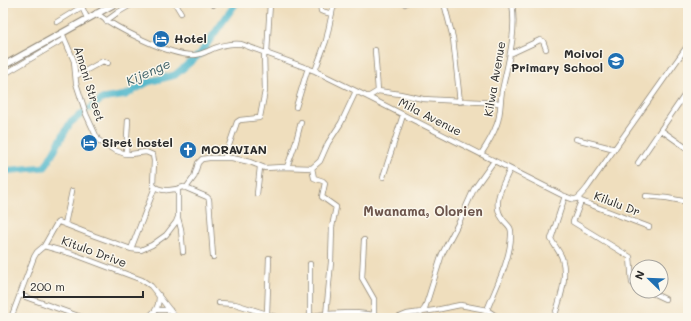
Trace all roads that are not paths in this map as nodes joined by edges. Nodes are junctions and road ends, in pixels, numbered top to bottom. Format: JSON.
{"nodes":[{"id":1,"x":88,"y":3,"type":"edge"},
{"id":2,"x":116,"y":3,"type":"edge"},
{"id":3,"x":134,"y":3,"type":"edge"},
{"id":4,"x":175,"y":3,"type":"edge"},
{"id":5,"x":270,"y":3,"type":"edge"},
{"id":6,"x":320,"y":3,"type":"edge"},
{"id":7,"x":339,"y":3,"type":"edge"},
{"id":8,"x":444,"y":3,"type":"edge"},
{"id":9,"x":512,"y":3,"type":"edge"},
{"id":10,"x":80,"y":5,"type":"edge"},
{"id":11,"x":96,"y":13,"type":"junction"},
{"id":12,"x":181,"y":13,"type":"dead end"},
{"id":13,"x":332,"y":14,"type":"junction"},
{"id":14,"x":87,"y":18,"type":"junction"},
{"id":15,"x":106,"y":21,"type":"junction"},
{"id":16,"x":57,"y":22,"type":"dead end"},
{"id":17,"x":62,"y":32,"type":"junction"},
{"id":18,"x":64,"y":39,"type":"junction"},
{"id":19,"x":688,"y":44,"type":"edge"},
{"id":20,"x":546,"y":48,"type":"dead end"},
{"id":21,"x":375,"y":50,"type":"dead end"},
{"id":22,"x":266,"y":53,"type":"junction"},
{"id":23,"x":510,"y":54,"type":"junction"},
{"id":24,"x":108,"y":62,"type":"dead end"},
{"id":25,"x":3,"y":66,"type":"edge"},
{"id":26,"x":308,"y":68,"type":"junction"},
{"id":27,"x":315,"y":71,"type":"junction"},
{"id":28,"x":3,"y":75,"type":"edge"},
{"id":29,"x":76,"y":76,"type":"junction"},
{"id":30,"x":688,"y":90,"type":"edge"},
{"id":31,"x":356,"y":91,"type":"junction"},
{"id":32,"x":378,"y":91,"type":"junction"},
{"id":33,"x":368,"y":97,"type":"junction"},
{"id":34,"x":460,"y":102,"type":"junction"},
{"id":35,"x":500,"y":103,"type":"junction"},
{"id":36,"x":296,"y":107,"type":"dead end"},
{"id":37,"x":404,"y":115,"type":"junction"},
{"id":38,"x":128,"y":120,"type":"dead end"},
{"id":39,"x":301,"y":122,"type":"dead end"},
{"id":40,"x":661,"y":130,"type":"junction"},
{"id":41,"x":576,"y":139,"type":"dead end"},
{"id":42,"x":615,"y":149,"type":"junction"},
{"id":43,"x":688,"y":149,"type":"edge"},
{"id":44,"x":126,"y":154,"type":"junction"},
{"id":45,"x":481,"y":154,"type":"junction"},
{"id":46,"x":225,"y":157,"type":"junction"},
{"id":47,"x":494,"y":161,"type":"junction"},
{"id":48,"x":638,"y":163,"type":"dead end"},
{"id":49,"x":260,"y":167,"type":"junction"},
{"id":50,"x":287,"y":167,"type":"junction"},
{"id":51,"x":312,"y":168,"type":"junction"},
{"id":52,"x":510,"y":169,"type":"junction"},
{"id":53,"x":383,"y":177,"type":"dead end"},
{"id":54,"x":155,"y":188,"type":"junction"},
{"id":55,"x":186,"y":188,"type":"junction"},
{"id":56,"x":178,"y":189,"type":"junction"},
{"id":57,"x":72,"y":191,"type":"dead end"},
{"id":58,"x":257,"y":194,"type":"dead end"},
{"id":59,"x":566,"y":196,"type":"junction"},
{"id":60,"x":646,"y":196,"type":"dead end"},
{"id":61,"x":580,"y":200,"type":"junction"},
{"id":62,"x":688,"y":202,"type":"edge"},
{"id":63,"x":178,"y":217,"type":"junction"},
{"id":64,"x":65,"y":224,"type":"junction"},
{"id":65,"x":649,"y":227,"type":"dead end"},
{"id":66,"x":364,"y":240,"type":"dead end"},
{"id":67,"x":44,"y":246,"type":"junction"},
{"id":68,"x":131,"y":249,"type":"junction"},
{"id":69,"x":183,"y":252,"type":"dead end"},
{"id":70,"x":213,"y":257,"type":"dead end"},
{"id":71,"x":269,"y":258,"type":"dead end"},
{"id":72,"x":630,"y":259,"type":"edge"},
{"id":73,"x":310,"y":264,"type":"dead end"},
{"id":74,"x":20,"y":295,"type":"junction"},
{"id":75,"x":159,"y":295,"type":"junction"},
{"id":76,"x":219,"y":303,"type":"dead end"},
{"id":77,"x":157,"y":310,"type":"junction"},
{"id":78,"x":170,"y":310,"type":"junction"},
{"id":79,"x":487,"y":310,"type":"junction"},
{"id":80,"x":420,"y":312,"type":"junction"},
{"id":81,"x":267,"y":314,"type":"junction"},
{"id":82,"x":374,"y":314,"type":"junction"},
{"id":83,"x":326,"y":315,"type":"junction"},
{"id":84,"x":307,"y":317,"type":"edge"},
{"id":85,"x":11,"y":318,"type":"edge"},
{"id":86,"x":84,"y":318,"type":"edge"},
{"id":87,"x":148,"y":318,"type":"edge"},
{"id":88,"x":176,"y":318,"type":"edge"},
{"id":89,"x":279,"y":318,"type":"edge"},
{"id":90,"x":384,"y":318,"type":"edge"},
{"id":91,"x":396,"y":318,"type":"edge"},
{"id":92,"x":499,"y":318,"type":"edge"},
{"id":93,"x":554,"y":318,"type":"edge"}],
"edges":[{"from":1,"to":10,"type":"street"},
{"from":2,"to":11,"type":"main road"},
{"from":3,"to":15,"type":"street"},
{"from":4,"to":12,"type":"street"},
{"from":5,"to":22,"type":"street"},
{"from":6,"to":13,"type":"street"},
{"from":7,"to":13,"type":"street"},
{"from":8,"to":34,"type":"street"},
{"from":9,"to":23,"type":"street","name":"Kilwa Avenue"},
{"from":10,"to":14,"type":"street"},
{"from":10,"to":16,"type":"street"},
{"from":11,"to":14,"type":"main road"},
{"from":11,"to":15,"type":"street","name":"Mila Avenue"},
{"from":13,"to":27,"type":"street"},
{"from":14,"to":17,"type":"main road"},
{"from":15,"to":22,"type":"street","name":"Mila Avenue"},
{"from":17,"to":18,"type":"street","name":"Amani Street"},
{"from":17,"to":25,"type":"main road"},
{"from":18,"to":28,"type":"street"},
{"from":18,"to":29,"type":"street","name":"Amani Street"},
{"from":19,"to":42,"type":"street"},
{"from":20,"to":23,"type":"street"},
{"from":21,"to":32,"type":"street"},
{"from":22,"to":26,"type":"street","name":"Mila Avenue"},
{"from":22,"to":46,"type":"street"},
{"from":23,"to":35,"type":"street","name":"Kilwa Avenue"},
{"from":24,"to":29,"type":"street"},
{"from":26,"to":27,"type":"street","name":"Mila Avenue"},
{"from":26,"to":36,"type":"street"},
{"from":27,"to":31,"type":"street","name":"Mila Avenue"},
{"from":29,"to":44,"type":"street","name":"Amani Street"},
{"from":30,"to":40,"type":"street"},
{"from":31,"to":33,"type":"street","name":"Mila Avenue"},
{"from":31,"to":51,"type":"street"},
{"from":32,"to":33,"type":"street"},
{"from":32,"to":34,"type":"street"},
{"from":33,"to":37,"type":"street","name":"Mila Avenue"},
{"from":34,"to":35,"type":"street"},
{"from":35,"to":45,"type":"street","name":"Kilwa Avenue"},
{"from":37,"to":45,"type":"street","name":"Mila Avenue"},
{"from":37,"to":53,"type":"street"},
{"from":38,"to":44,"type":"street"},
{"from":39,"to":50,"type":"street"},
{"from":40,"to":43,"type":"street"},
{"from":40,"to":48,"type":"street"},
{"from":41,"to":42,"type":"street"},
{"from":42,"to":61,"type":"street"},
{"from":44,"to":54,"type":"street","name":"Amani Street"},
{"from":45,"to":47,"type":"street","name":"Mila Avenue"},
{"from":46,"to":49,"type":"street"},
{"from":46,"to":55,"type":"street"},
{"from":47,"to":52,"type":"street","name":"Mila Avenue"},
{"from":47,"to":80,"type":"street"},
{"from":49,"to":50,"type":"street"},
{"from":49,"to":58,"type":"street"},
{"from":50,"to":51,"type":"street"},
{"from":51,"to":83,"type":"street"},
{"from":52,"to":59,"type":"street","name":"Mila Avenue"},
{"from":52,"to":79,"type":"street"},
{"from":54,"to":56,"type":"street"},
{"from":54,"to":68,"type":"street"},
{"from":55,"to":56,"type":"street"},
{"from":55,"to":70,"type":"street"},
{"from":56,"to":63,"type":"street"},
{"from":57,"to":64,"type":"street"},
{"from":59,"to":61,"type":"street","name":"Mila Avenue"},
{"from":59,"to":93,"type":"street"},
{"from":60,"to":62,"type":"street"},
{"from":61,"to":65,"type":"street","name":"Kilulu Dr"},
{"from":61,"to":72,"type":"street"},
{"from":63,"to":68,"type":"street"},
{"from":63,"to":69,"type":"street"},
{"from":64,"to":67,"type":"street"},
{"from":64,"to":68,"type":"street"},
{"from":66,"to":82,"type":"street"},
{"from":67,"to":74,"type":"street","name":"Kitulo Drive"},
{"from":67,"to":75,"type":"street","name":"Kitulo Drive"},
{"from":71,"to":81,"type":"street"},
{"from":73,"to":84,"type":"street"},
{"from":74,"to":85,"type":"street","name":"Kitulo Drive"},
{"from":74,"to":86,"type":"street"},
{"from":75,"to":77,"type":"street"},
{"from":75,"to":78,"type":"street","name":"Kitulo Drive"},
{"from":76,"to":81,"type":"street"},
{"from":77,"to":78,"type":"street"},
{"from":77,"to":87,"type":"street"},
{"from":78,"to":88,"type":"street","name":"Kitulo Drive"},
{"from":79,"to":80,"type":"street"},
{"from":79,"to":92,"type":"street"},
{"from":80,"to":91,"type":"street"},
{"from":81,"to":89,"type":"street"},
{"from":82,"to":83,"type":"street"},
{"from":82,"to":90,"type":"street"},
{"from":83,"to":84,"type":"street"}]}
